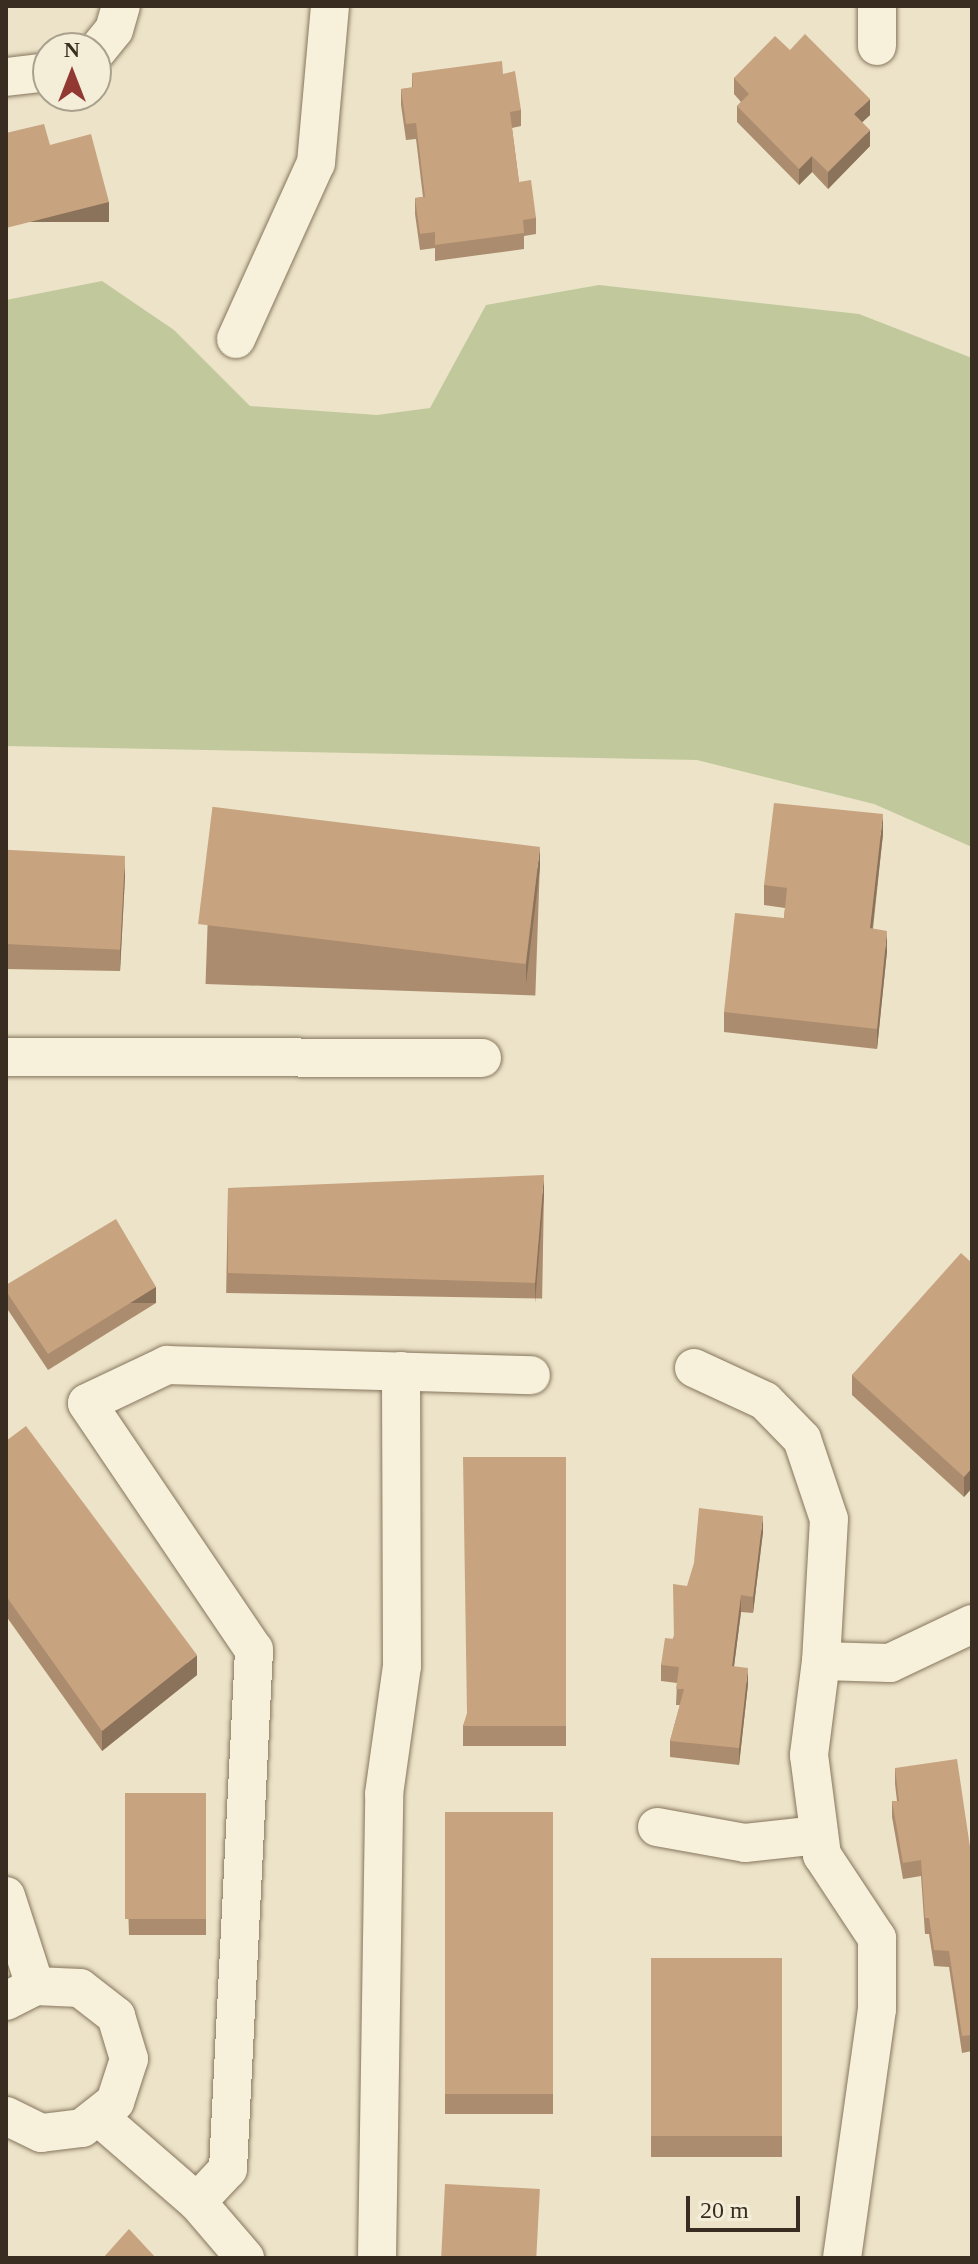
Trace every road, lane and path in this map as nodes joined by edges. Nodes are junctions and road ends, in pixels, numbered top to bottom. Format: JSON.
{"nodes":[{"id":1,"x":121,"y":6,"type":"edge"},
{"id":2,"x":330,"y":6,"type":"edge"},
{"id":3,"x":877,"y":6,"type":"edge"},
{"id":4,"x":112,"y":32,"type":"edge"},
{"id":5,"x":877,"y":46,"type":"dead end"},
{"id":6,"x":32,"y":74,"type":"edge"},
{"id":7,"x":6,"y":77,"type":"edge"},
{"id":8,"x":236,"y":339,"type":"dead end"},
{"id":9,"x":6,"y":1057,"type":"edge"},
{"id":10,"x":482,"y":1058,"type":"dead end"},
{"id":11,"x":694,"y":1368,"type":"dead end"},
{"id":12,"x":401,"y":1371,"type":"junction"},
{"id":13,"x":531,"y":1375,"type":"dead end"},
{"id":14,"x":972,"y":1624,"type":"edge"},
{"id":15,"x":821,"y":1661,"type":"junction"},
{"id":16,"x":657,"y":1827,"type":"dead end"},
{"id":17,"x":819,"y":1835,"type":"junction"},
{"id":18,"x":6,"y":1896,"type":"edge"},
{"id":19,"x":20,"y":1994,"type":"edge"},
{"id":20,"x":6,"y":2116,"type":"edge"},
{"id":21,"x":100,"y":2118,"type":"junction"},
{"id":22,"x":197,"y":2202,"type":"junction"},
{"id":23,"x":245,"y":2258,"type":"edge"},
{"id":24,"x":377,"y":2258,"type":"edge"},
{"id":25,"x":842,"y":2258,"type":"edge"}],
"edges":[{"from":1,"to":4,"type":"street"},
{"from":2,"to":8,"type":"street"},
{"from":3,"to":5,"type":"street"},
{"from":6,"to":7,"type":"street"},
{"from":9,"to":10,"type":"street"},
{"from":11,"to":15,"type":"street"},
{"from":12,"to":13,"type":"street"},
{"from":12,"to":22,"type":"street"},
{"from":12,"to":24,"type":"street"},
{"from":14,"to":15,"type":"street"},
{"from":15,"to":17,"type":"street"},
{"from":16,"to":17,"type":"street"},
{"from":17,"to":25,"type":"street"},
{"from":18,"to":19,"type":"street"},
{"from":19,"to":21,"type":"street"},
{"from":20,"to":21,"type":"street"},
{"from":21,"to":22,"type":"street"},
{"from":22,"to":23,"type":"street"}]}
